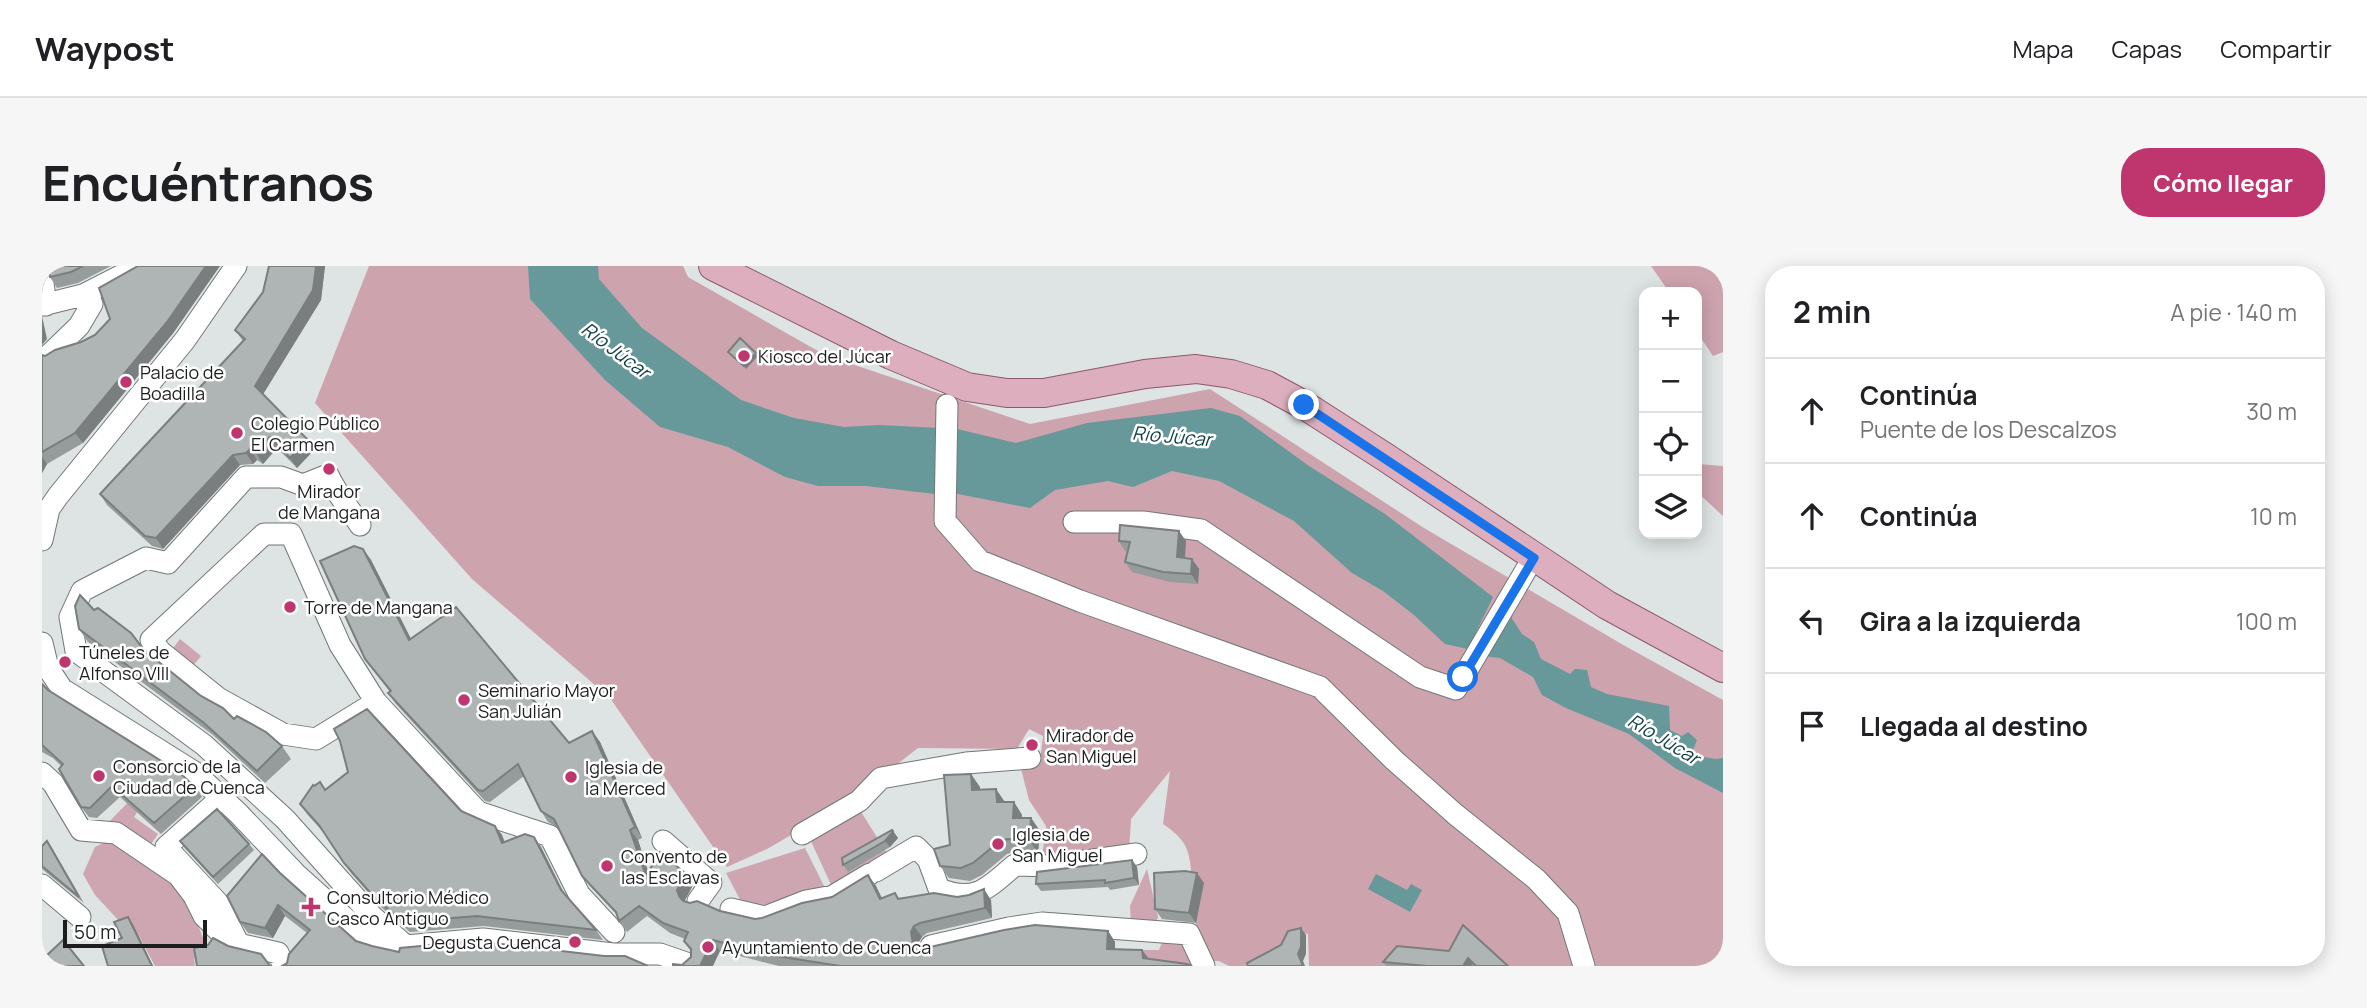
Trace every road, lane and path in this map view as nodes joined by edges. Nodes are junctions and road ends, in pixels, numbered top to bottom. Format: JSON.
{"nodes":[{"id":1,"x":140,"y":266,"type":"edge"},
{"id":2,"x":236,"y":266,"type":"edge"},
{"id":3,"x":713,"y":266,"type":"edge"},
{"id":4,"x":42,"y":276,"type":"edge"},
{"id":5,"x":92,"y":304,"type":"dead end"},
{"id":6,"x":44,"y":305,"type":"edge"},
{"id":7,"x":50,"y":354,"type":"edge"},
{"id":8,"x":947,"y":414,"type":"dead end"},
{"id":9,"x":1074,"y":522,"type":"dead end"},
{"id":10,"x":360,"y":525,"type":"dead end"},
{"id":11,"x":42,"y":540,"type":"edge"},
{"id":12,"x":1534,"y":558,"type":"junction"},
{"id":13,"x":42,"y":643,"type":"edge"},
{"id":14,"x":1723,"y":668,"type":"edge"},
{"id":15,"x":376,"y":702,"type":"junction"},
{"id":16,"x":1030,"y":758,"type":"dead end"},
{"id":17,"x":42,"y":773,"type":"edge"},
{"id":18,"x":222,"y":797,"type":"junction"},
{"id":19,"x":802,"y":834,"type":"dead end"},
{"id":20,"x":663,"y":841,"type":"dead end"},
{"id":21,"x":1136,"y":854,"type":"dead end"},
{"id":22,"x":42,"y":885,"type":"edge"},
{"id":23,"x":698,"y":901,"type":"edge"},
{"id":24,"x":731,"y":909,"type":"dead end"},
{"id":25,"x":80,"y":917,"type":"dead end"},
{"id":26,"x":614,"y":932,"type":"dead end"},
{"id":27,"x":239,"y":944,"type":"junction"},
{"id":28,"x":406,"y":946,"type":"junction"},
{"id":29,"x":931,"y":946,"type":"edge"},
{"id":30,"x":686,"y":963,"type":"edge"},
{"id":31,"x":284,"y":966,"type":"edge"},
{"id":32,"x":1204,"y":966,"type":"edge"},
{"id":33,"x":1584,"y":966,"type":"edge"}],
"edges":[{"from":1,"to":6,"type":"street"},
{"from":2,"to":11,"type":"street"},
{"from":3,"to":12,"type":"main road"},
{"from":4,"to":6,"type":"street"},
{"from":5,"to":7,"type":"street"},
{"from":8,"to":33,"type":"street"},
{"from":9,"to":12,"type":"street"},
{"from":10,"to":28,"type":"street"},
{"from":12,"to":14,"type":"main road"},
{"from":13,"to":18,"type":"street"},
{"from":15,"to":15,"type":"street"},
{"from":15,"to":26,"type":"street"},
{"from":16,"to":19,"type":"street"},
{"from":17,"to":27,"type":"street"},
{"from":18,"to":27,"type":"street"},
{"from":18,"to":28,"type":"street"},
{"from":20,"to":23,"type":"street"},
{"from":21,"to":24,"type":"street"},
{"from":22,"to":25,"type":"street"},
{"from":27,"to":31,"type":"street"},
{"from":28,"to":30,"type":"street"},
{"from":29,"to":32,"type":"street"}]}
